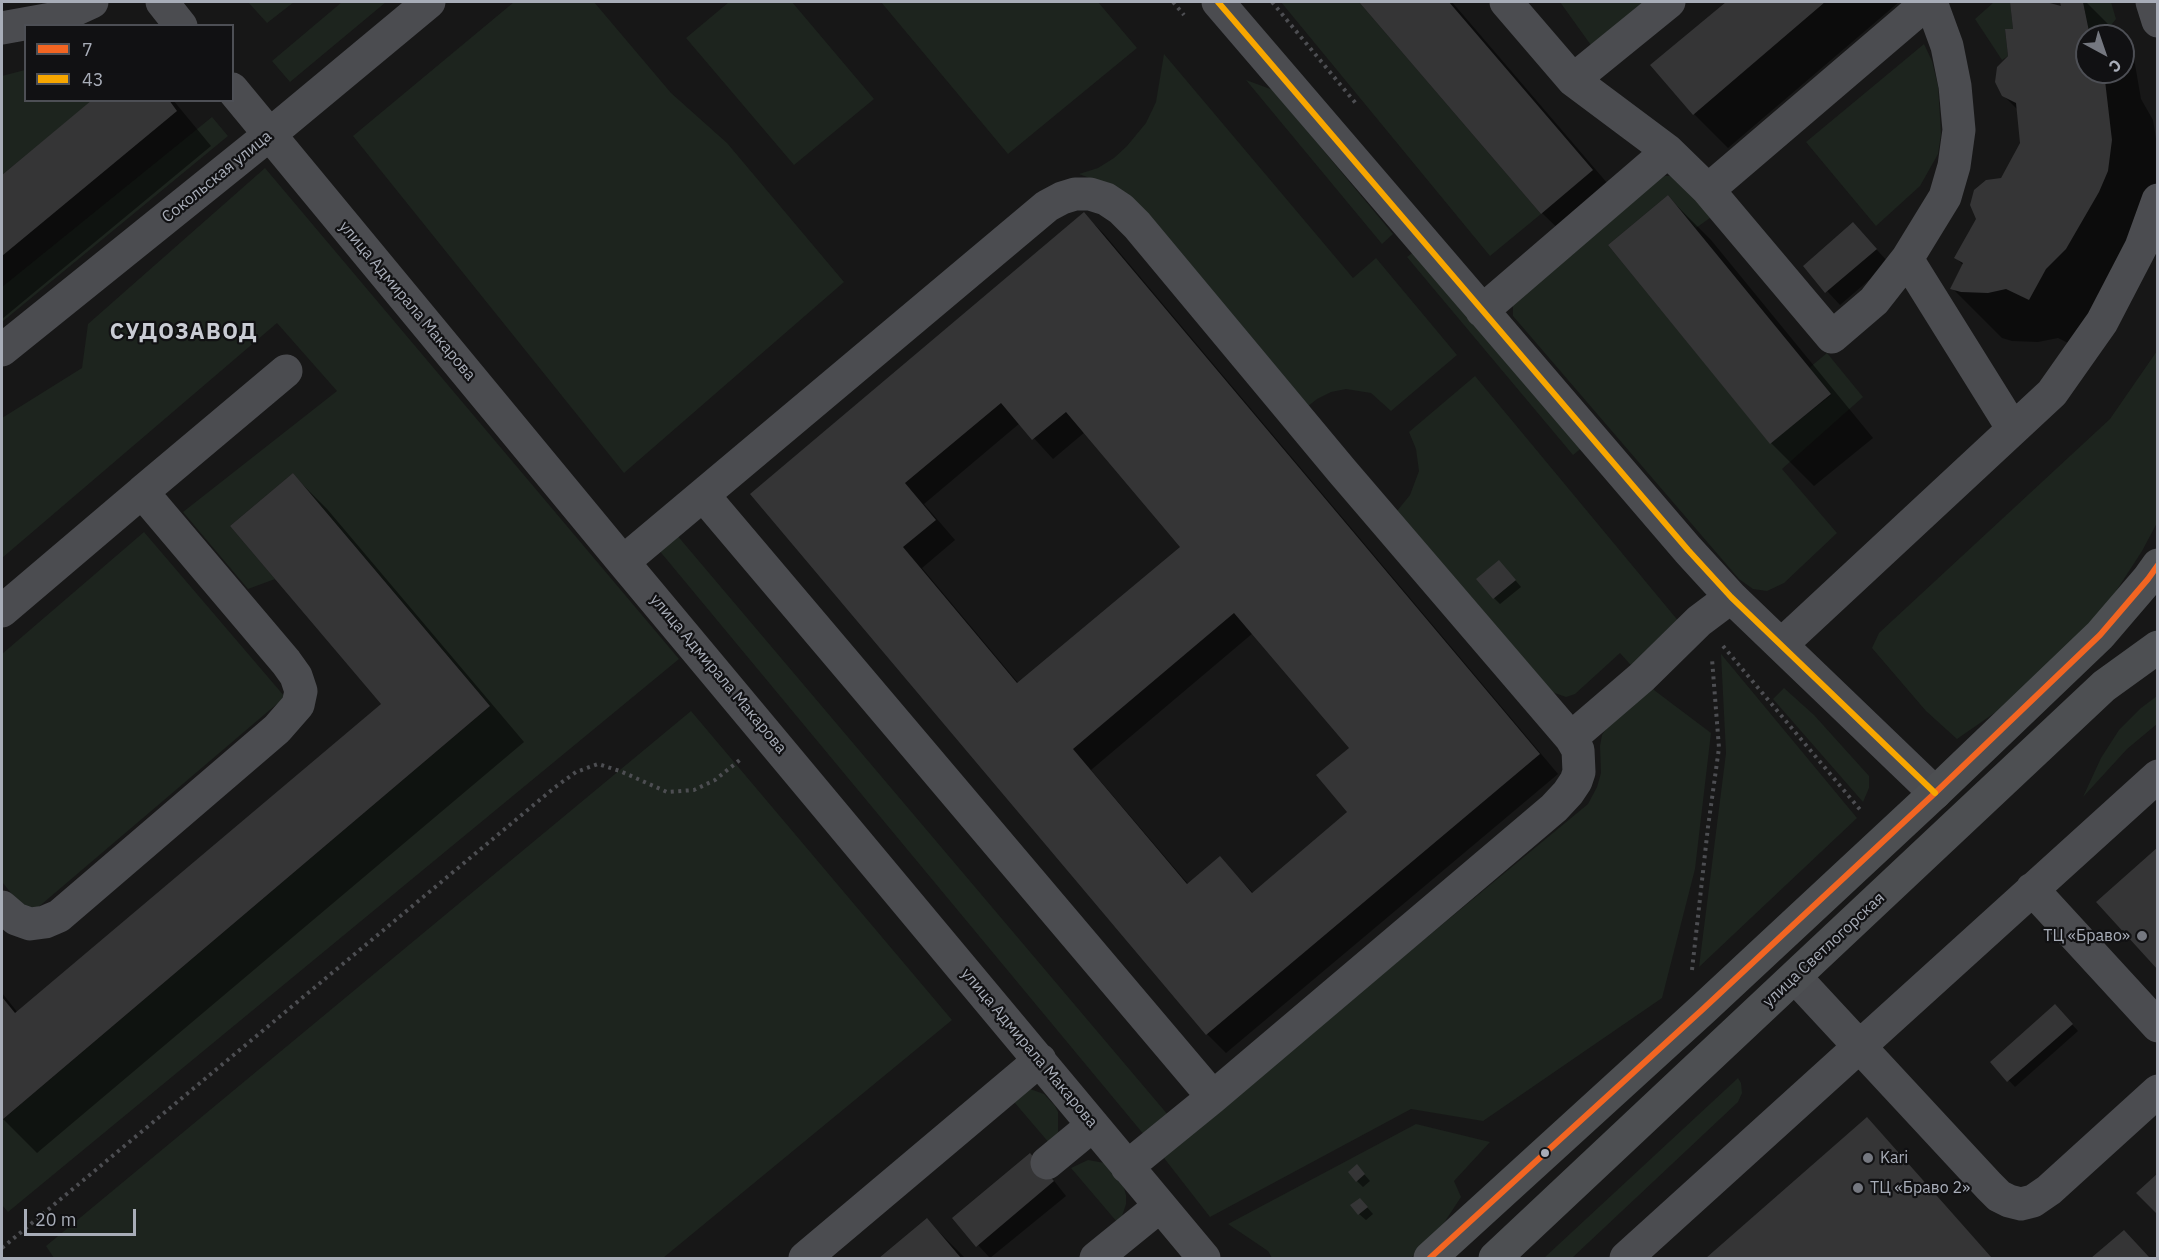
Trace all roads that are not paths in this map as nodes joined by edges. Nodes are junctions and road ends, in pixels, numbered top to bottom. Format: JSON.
{"nodes":[{"id":1,"x":92,"y":2,"type":"edge"},
{"id":2,"x":162,"y":2,"type":"edge"},
{"id":3,"x":429,"y":2,"type":"edge"},
{"id":4,"x":1218,"y":2,"type":"edge"},
{"id":5,"x":1506,"y":2,"type":"edge"},
{"id":6,"x":1669,"y":2,"type":"edge"},
{"id":7,"x":1929,"y":2,"type":"edge"},
{"id":8,"x":2152,"y":2,"type":"edge"},
{"id":9,"x":2157,"y":21,"type":"edge"},
{"id":10,"x":179,"y":24,"type":"edge"},
{"id":11,"x":2,"y":28,"type":"edge"},
{"id":12,"x":1573,"y":80,"type":"junction"},
{"id":13,"x":234,"y":91,"type":"edge"},
{"id":14,"x":269,"y":135,"type":"junction"},
{"id":15,"x":1668,"y":151,"type":"junction"},
{"id":16,"x":1708,"y":190,"type":"junction"},
{"id":17,"x":2157,"y":200,"type":"edge"},
{"id":18,"x":1907,"y":259,"type":"junction"},
{"id":19,"x":1482,"y":311,"type":"junction"},
{"id":20,"x":2,"y":350,"type":"edge"},
{"id":21,"x":286,"y":371,"type":"dead end"},
{"id":22,"x":2013,"y":429,"type":"junction"},
{"id":23,"x":142,"y":492,"type":"junction"},
{"id":24,"x":703,"y":495,"type":"junction"},
{"id":25,"x":623,"y":562,"type":"junction"},
{"id":26,"x":2157,"y":565,"type":"edge"},
{"id":27,"x":1731,"y":597,"type":"junction"},
{"id":28,"x":2,"y":611,"type":"edge"},
{"id":29,"x":1781,"y":645,"type":"junction"},
{"id":30,"x":2157,"y":647,"type":"edge"},
{"id":31,"x":1571,"y":738,"type":"junction"},
{"id":32,"x":2157,"y":776,"type":"edge"},
{"id":33,"x":1935,"y":793,"type":"junction"},
{"id":34,"x":2032,"y":889,"type":"junction"},
{"id":35,"x":2,"y":907,"type":"edge"},
{"id":36,"x":1795,"y":977,"type":"junction"},
{"id":37,"x":2157,"y":1026,"type":"edge"},
{"id":38,"x":1859,"y":1047,"type":"junction"},
{"id":39,"x":1040,"y":1060,"type":"junction"},
{"id":40,"x":2157,"y":1092,"type":"edge"},
{"id":41,"x":1214,"y":1097,"type":"junction"},
{"id":42,"x":1093,"y":1125,"type":"junction"},
{"id":43,"x":1047,"y":1163,"type":"dead end"},
{"id":44,"x":1127,"y":1167,"type":"junction"},
{"id":45,"x":1160,"y":1206,"type":"junction"},
{"id":46,"x":805,"y":1258,"type":"edge"},
{"id":47,"x":1096,"y":1258,"type":"edge"},
{"id":48,"x":1204,"y":1258,"type":"edge"},
{"id":49,"x":1430,"y":1258,"type":"edge"},
{"id":50,"x":1495,"y":1258,"type":"edge"},
{"id":51,"x":1626,"y":1258,"type":"edge"}],
"edges":[{"from":1,"to":11,"type":"street"},
{"from":2,"to":10,"type":"street"},
{"from":3,"to":14,"type":"street","name":"Сокольская улица"},
{"from":4,"to":19,"type":"street"},
{"from":5,"to":12,"type":"street"},
{"from":6,"to":12,"type":"street"},
{"from":7,"to":16,"type":"street"},
{"from":7,"to":18,"type":"street"},
{"from":8,"to":9,"type":"street"},
{"from":12,"to":15,"type":"street"},
{"from":13,"to":14,"type":"street","name":"улица Адмирала Макарова"},
{"from":14,"to":20,"type":"street","name":"Сокольская улица"},
{"from":14,"to":25,"type":"street","name":"улица Адмирала Макарова"},
{"from":15,"to":16,"type":"street"},
{"from":15,"to":19,"type":"street"},
{"from":16,"to":18,"type":"street"},
{"from":17,"to":22,"type":"street"},
{"from":18,"to":22,"type":"street"},
{"from":19,"to":27,"type":"street"},
{"from":21,"to":23,"type":"street"},
{"from":22,"to":29,"type":"street"},
{"from":23,"to":28,"type":"street"},
{"from":23,"to":35,"type":"street"},
{"from":24,"to":25,"type":"street"},
{"from":24,"to":31,"type":"street"},
{"from":24,"to":41,"type":"street"},
{"from":25,"to":39,"type":"street","name":"улица Адмирала Макарова"},
{"from":26,"to":33,"type":"main road"},
{"from":27,"to":29,"type":"street"},
{"from":27,"to":31,"type":"street"},
{"from":29,"to":33,"type":"street"},
{"from":30,"to":36,"type":"main road","name":"улица Светлогорская"},
{"from":31,"to":41,"type":"street"},
{"from":32,"to":34,"type":"street"},
{"from":33,"to":49,"type":"main road"},
{"from":34,"to":37,"type":"street"},
{"from":34,"to":38,"type":"street"},
{"from":36,"to":38,"type":"street"},
{"from":36,"to":50,"type":"main road","name":"улица Светлогорская"},
{"from":38,"to":40,"type":"street"},
{"from":38,"to":51,"type":"street"},
{"from":39,"to":42,"type":"street","name":"улица Адмирала Макарова"},
{"from":39,"to":46,"type":"street"},
{"from":41,"to":44,"type":"street"},
{"from":42,"to":43,"type":"street"},
{"from":42,"to":44,"type":"street","name":"улица Адмирала Макарова"},
{"from":44,"to":45,"type":"street","name":"улица Адмирала Макарова"},
{"from":45,"to":47,"type":"street"},
{"from":45,"to":48,"type":"street","name":"улица Адмирала Макарова"}]}
